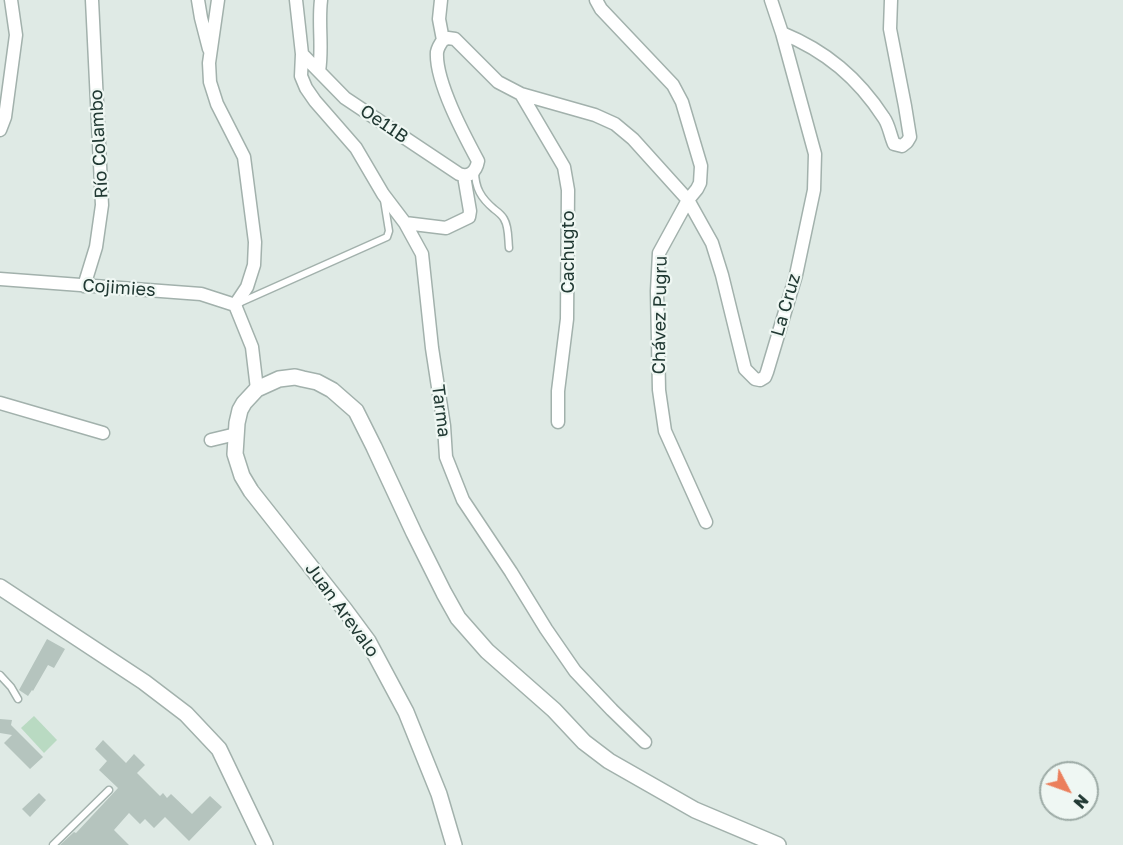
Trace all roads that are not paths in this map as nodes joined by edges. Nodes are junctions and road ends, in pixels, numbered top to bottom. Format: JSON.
{"nodes":[{"id":1,"x":11,"y":0,"type":"edge"},
{"id":2,"x":92,"y":0,"type":"edge"},
{"id":3,"x":198,"y":0,"type":"edge"},
{"id":4,"x":218,"y":0,"type":"edge"},
{"id":5,"x":297,"y":0,"type":"edge"},
{"id":6,"x":321,"y":0,"type":"edge"},
{"id":7,"x":441,"y":0,"type":"edge"},
{"id":8,"x":596,"y":0,"type":"edge"},
{"id":9,"x":771,"y":0,"type":"edge"},
{"id":10,"x":891,"y":0,"type":"edge"},
{"id":11,"x":782,"y":33,"type":"junction"},
{"id":12,"x":443,"y":40,"type":"junction"},
{"id":13,"x":210,"y":53,"type":"junction"},
{"id":14,"x":302,"y":54,"type":"junction"},
{"id":15,"x":319,"y":71,"type":"junction"},
{"id":16,"x":521,"y":94,"type":"junction"},
{"id":17,"x":0,"y":130,"type":"edge"},
{"id":18,"x":469,"y":173,"type":"junction"},
{"id":19,"x":383,"y":194,"type":"junction"},
{"id":20,"x":688,"y":200,"type":"junction"},
{"id":21,"x":405,"y":223,"type":"junction"},
{"id":22,"x":509,"y":248,"type":"dead end"},
{"id":23,"x":0,"y":279,"type":"edge"},
{"id":24,"x":84,"y":286,"type":"junction"},
{"id":25,"x":236,"y":305,"type":"junction"},
{"id":26,"x":257,"y":388,"type":"junction"},
{"id":27,"x":0,"y":403,"type":"edge"},
{"id":28,"x":558,"y":422,"type":"dead end"},
{"id":29,"x":103,"y":433,"type":"dead end"},
{"id":30,"x":236,"y":434,"type":"junction"},
{"id":31,"x":211,"y":440,"type":"dead end"},
{"id":32,"x":706,"y":522,"type":"dead end"},
{"id":33,"x":0,"y":587,"type":"edge"},
{"id":34,"x":0,"y":675,"type":"edge"},
{"id":35,"x":18,"y":699,"type":"dead end"},
{"id":36,"x":645,"y":742,"type":"dead end"},
{"id":37,"x":109,"y":790,"type":"dead end"},
{"id":38,"x":53,"y":845,"type":"edge"},
{"id":39,"x":265,"y":845,"type":"edge"},
{"id":40,"x":454,"y":845,"type":"edge"},
{"id":41,"x":778,"y":845,"type":"edge"}],
"edges":[{"from":1,"to":17,"type":"street"},
{"from":2,"to":24,"type":"street","name":"Río Colambo"},
{"from":3,"to":13,"type":"street"},
{"from":4,"to":13,"type":"street"},
{"from":5,"to":14,"type":"street","name":"Tarma"},
{"from":6,"to":15,"type":"street"},
{"from":7,"to":12,"type":"street"},
{"from":8,"to":20,"type":"street","name":"Chávez Pugru"},
{"from":9,"to":11,"type":"street"},
{"from":10,"to":11,"type":"street"},
{"from":11,"to":20,"type":"street","name":"La Cruz"},
{"from":12,"to":16,"type":"street"},
{"from":12,"to":18,"type":"street"},
{"from":13,"to":25,"type":"street"},
{"from":14,"to":15,"type":"street","name":"Oe11B"},
{"from":14,"to":19,"type":"street","name":"Tarma"},
{"from":15,"to":18,"type":"street","name":"Oe11B"},
{"from":16,"to":20,"type":"street"},
{"from":16,"to":28,"type":"street","name":"Cachugto"},
{"from":18,"to":21,"type":"street"},
{"from":18,"to":22,"type":"lane"},
{"from":19,"to":21,"type":"street","name":"Tarma"},
{"from":19,"to":25,"type":"lane"},
{"from":20,"to":32,"type":"street","name":"Chávez Pugru"},
{"from":21,"to":36,"type":"street","name":"Tarma"},
{"from":23,"to":24,"type":"street","name":"Cojimies"},
{"from":24,"to":25,"type":"street","name":"Cojimies"},
{"from":25,"to":26,"type":"street"},
{"from":26,"to":30,"type":"street","name":"Juan Arevalo"},
{"from":26,"to":41,"type":"street"},
{"from":27,"to":29,"type":"street"},
{"from":30,"to":31,"type":"street"},
{"from":30,"to":40,"type":"street","name":"Juan Arevalo"},
{"from":33,"to":39,"type":"street"},
{"from":34,"to":35,"type":"lane"},
{"from":37,"to":38,"type":"lane"}]}
